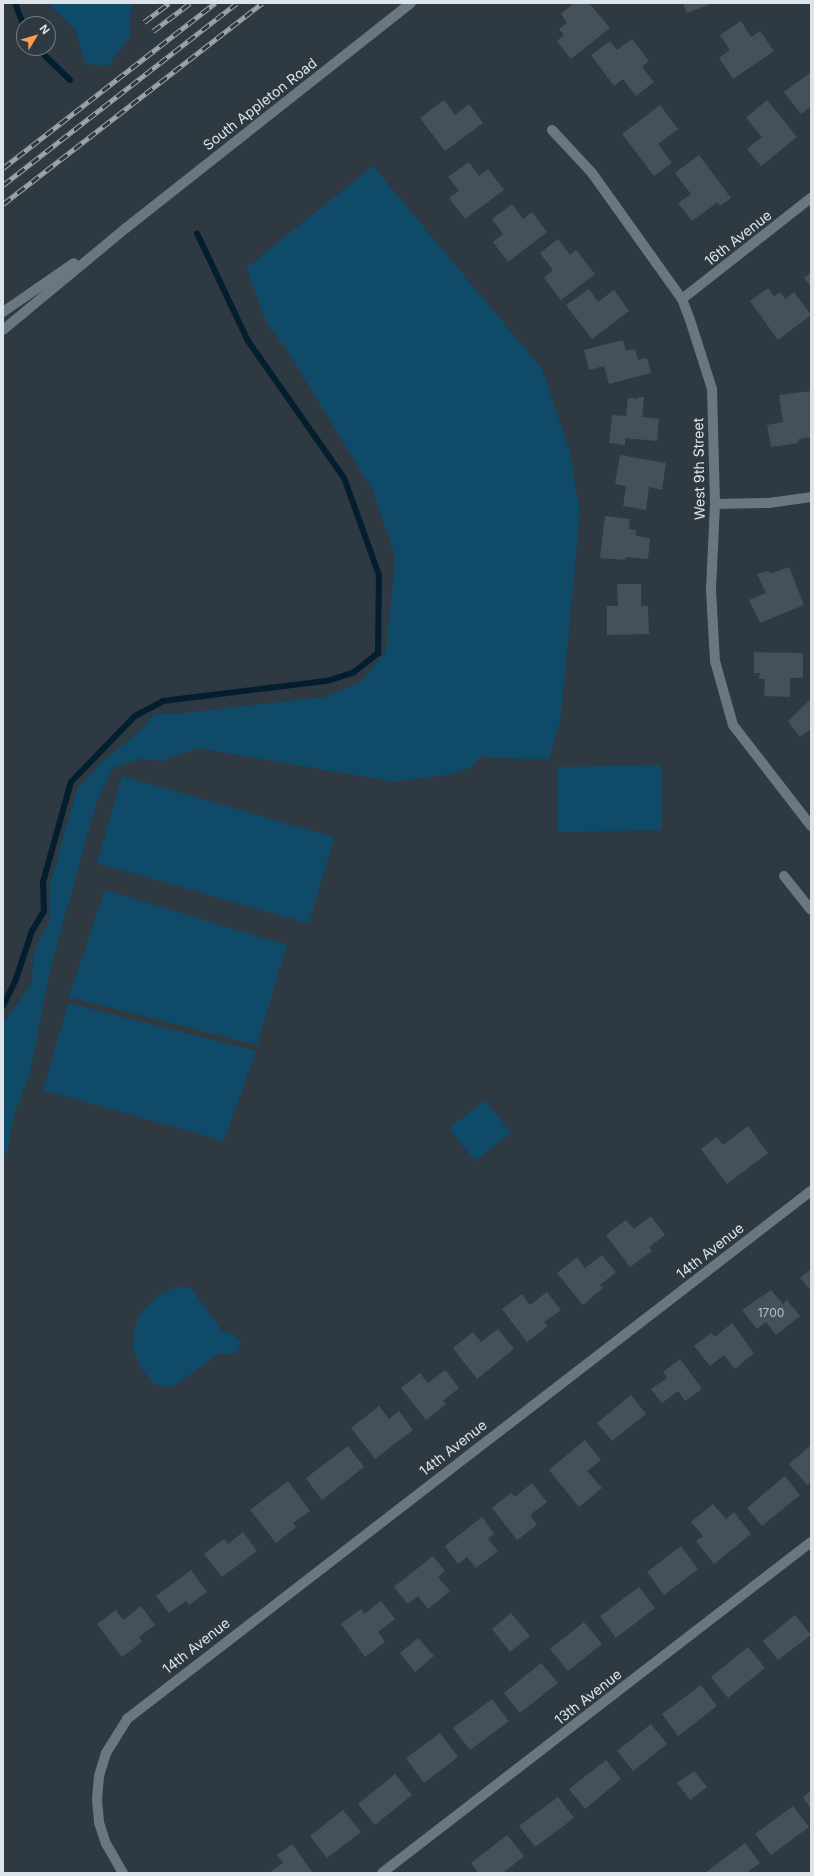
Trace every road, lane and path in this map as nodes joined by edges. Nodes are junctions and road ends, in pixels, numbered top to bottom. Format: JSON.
{"nodes":[{"id":1,"x":411,"y":3,"type":"edge"},
{"id":2,"x":552,"y":130,"type":"dead end"},
{"id":3,"x":811,"y":198,"type":"edge"},
{"id":4,"x":126,"y":228,"type":"junction"},
{"id":5,"x":682,"y":299,"type":"junction"},
{"id":6,"x":3,"y":312,"type":"edge"},
{"id":7,"x":3,"y":330,"type":"edge"},
{"id":8,"x":811,"y":497,"type":"edge"},
{"id":9,"x":715,"y":504,"type":"junction"},
{"id":10,"x":811,"y":826,"type":"edge"},
{"id":11,"x":784,"y":876,"type":"dead end"},
{"id":12,"x":811,"y":892,"type":"edge"},
{"id":13,"x":802,"y":899,"type":"junction"},
{"id":14,"x":811,"y":910,"type":"edge"},
{"id":15,"x":811,"y":1191,"type":"edge"},
{"id":16,"x":811,"y":1542,"type":"edge"},
{"id":17,"x":123,"y":1873,"type":"edge"},
{"id":18,"x":382,"y":1873,"type":"edge"}],
"edges":[{"from":1,"to":4,"type":"street","name":"South Appleton Road"},
{"from":2,"to":5,"type":"street","name":"West 9th Street"},
{"from":3,"to":5,"type":"street","name":"16th Avenue"},
{"from":4,"to":6,"type":"street","name":"South Appleton Road"},
{"from":4,"to":7,"type":"street","name":"South Appleton Road"},
{"from":5,"to":9,"type":"street","name":"West 9th Street"},
{"from":8,"to":9,"type":"street"},
{"from":9,"to":10,"type":"street","name":"West 9th Street"},
{"from":11,"to":13,"type":"street"},
{"from":12,"to":13,"type":"street"},
{"from":13,"to":14,"type":"street"},
{"from":15,"to":17,"type":"street","name":"14th Avenue"},
{"from":16,"to":18,"type":"street","name":"13th Avenue"}]}
